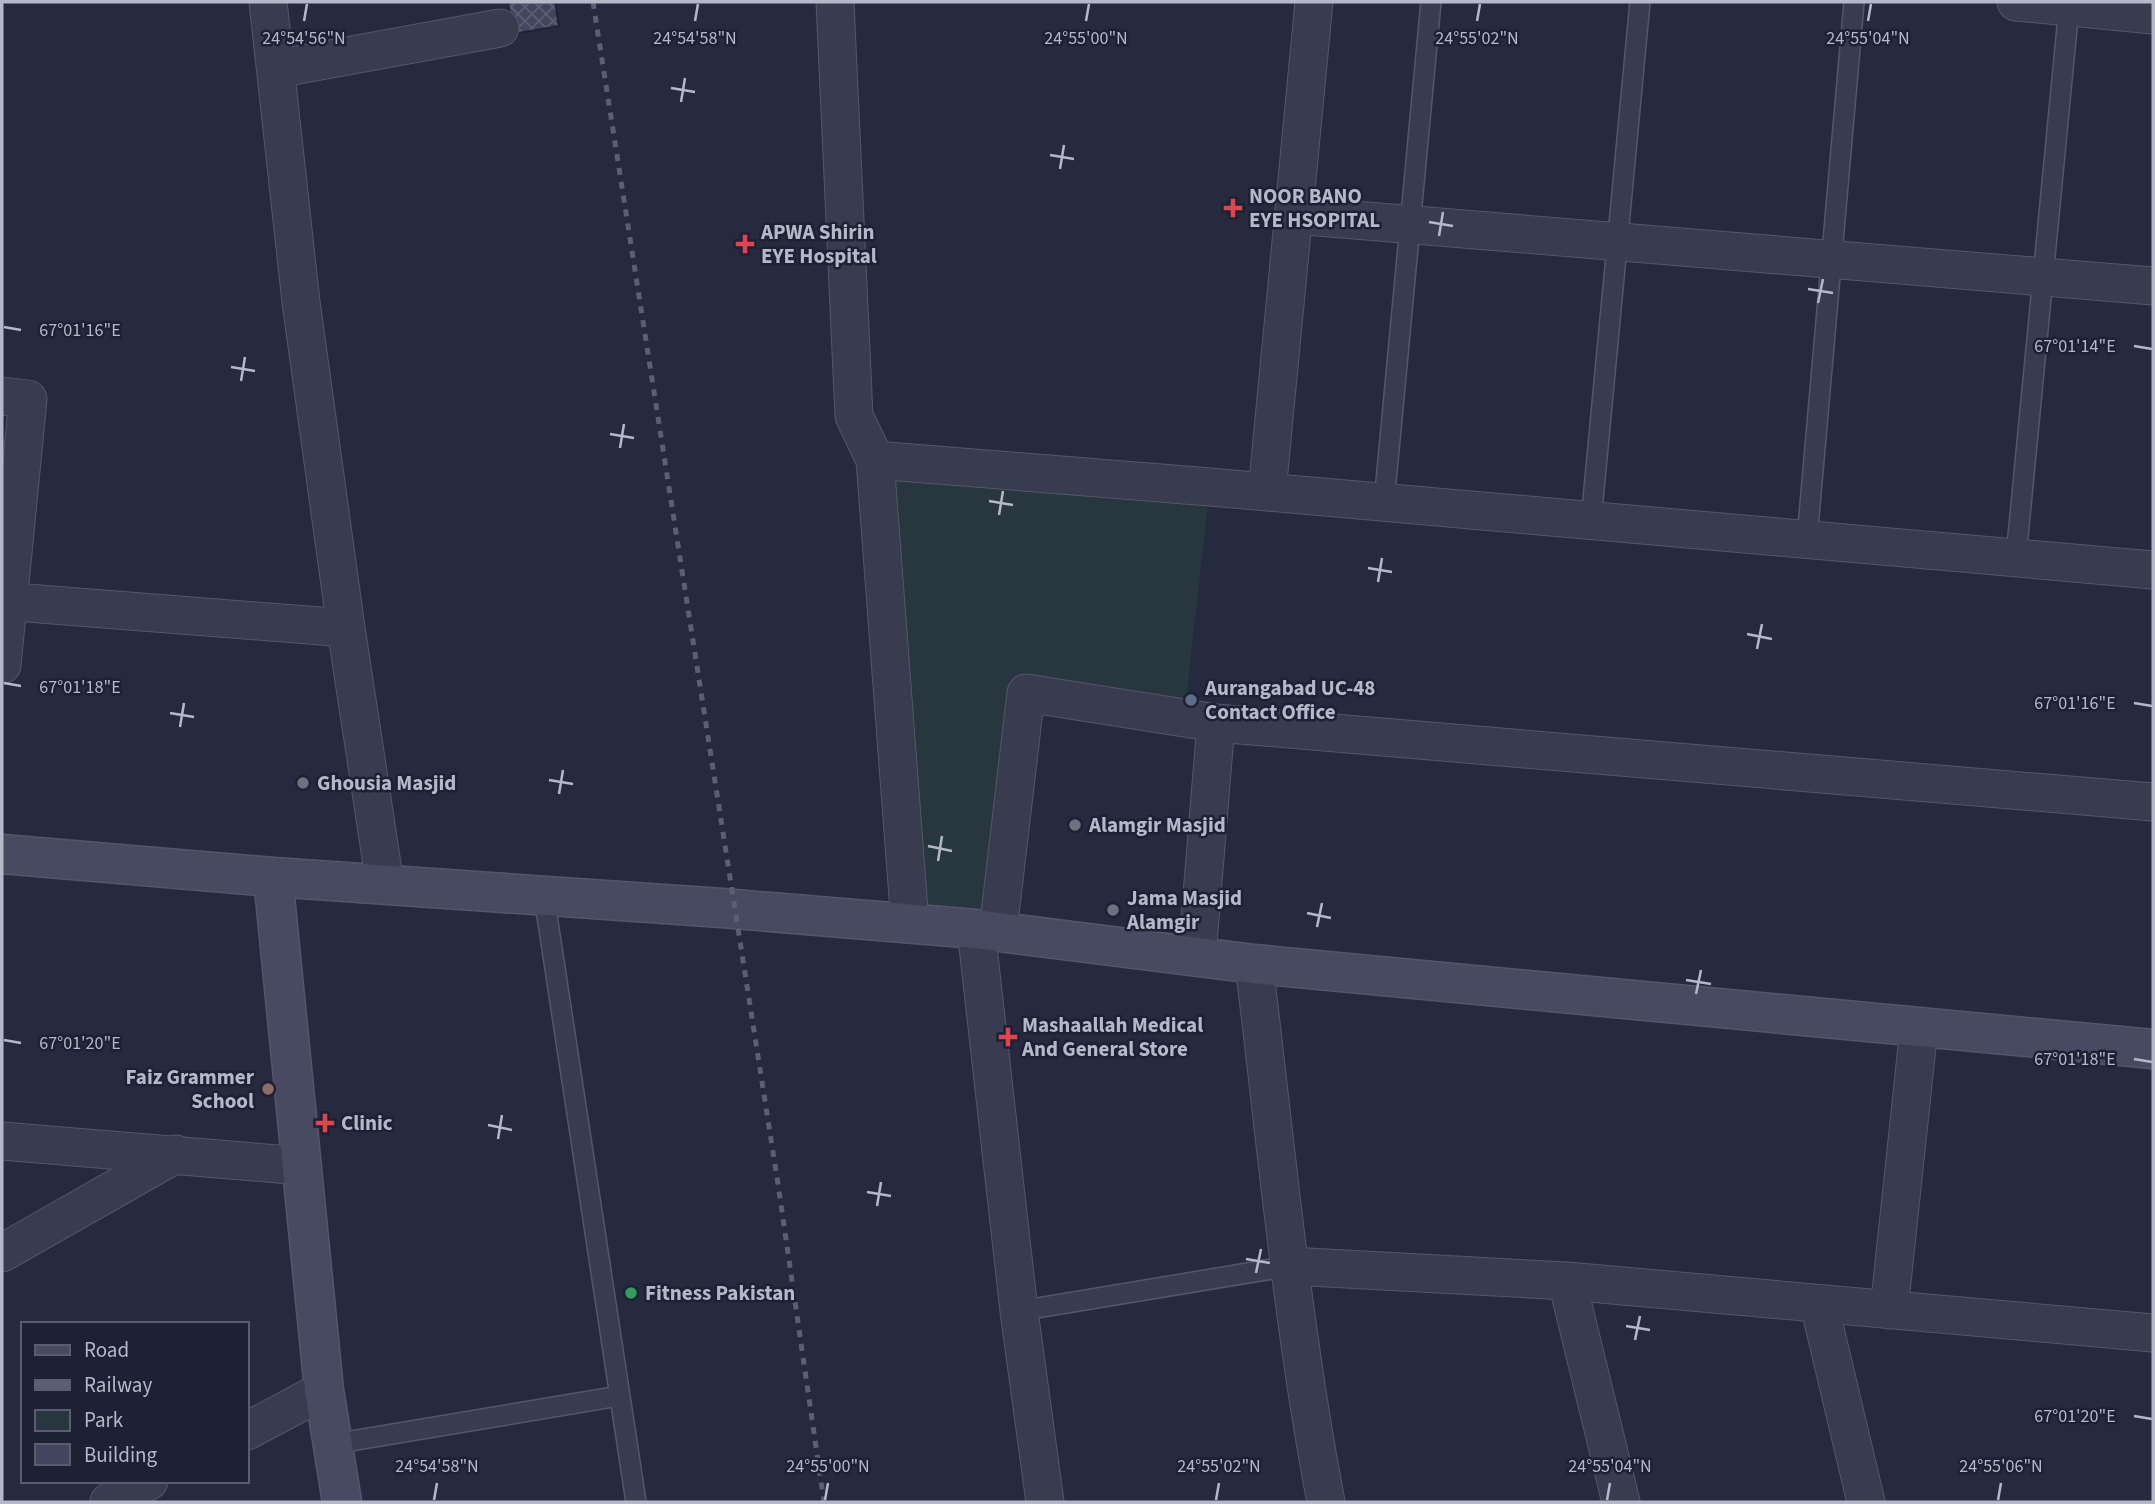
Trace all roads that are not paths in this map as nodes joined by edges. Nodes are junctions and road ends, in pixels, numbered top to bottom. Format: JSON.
{"nodes":[{"id":1,"x":268,"y":2,"type":"edge"},
{"id":2,"x":835,"y":2,"type":"edge"},
{"id":3,"x":1314,"y":2,"type":"edge"},
{"id":4,"x":1431,"y":2,"type":"edge"},
{"id":5,"x":1640,"y":2,"type":"edge"},
{"id":6,"x":1854,"y":2,"type":"edge"},
{"id":7,"x":2016,"y":2,"type":"edge"},
{"id":8,"x":2069,"y":7,"type":"junction"},
{"id":9,"x":2153,"y":15,"type":"edge"},
{"id":10,"x":500,"y":28,"type":"dead end"},
{"id":11,"x":276,"y":69,"type":"junction"},
{"id":12,"x":1294,"y":215,"type":"junction"},
{"id":13,"x":1410,"y":225,"type":"junction"},
{"id":14,"x":1617,"y":242,"type":"junction"},
{"id":15,"x":1832,"y":259,"type":"junction"},
{"id":16,"x":2043,"y":277,"type":"junction"},
{"id":17,"x":2153,"y":286,"type":"edge"},
{"id":18,"x":2,"y":396,"type":"edge"},
{"id":19,"x":874,"y":460,"type":"junction"},
{"id":20,"x":1267,"y":492,"type":"junction"},
{"id":21,"x":1384,"y":503,"type":"junction"},
{"id":22,"x":1591,"y":521,"type":"junction"},
{"id":23,"x":1807,"y":539,"type":"junction"},
{"id":24,"x":2016,"y":557,"type":"junction"},
{"id":25,"x":2153,"y":569,"type":"edge"},
{"id":26,"x":5,"y":601,"type":"edge"},
{"id":27,"x":346,"y":628,"type":"junction"},
{"id":28,"x":2,"y":664,"type":"edge"},
{"id":29,"x":1216,"y":723,"type":"junction"},
{"id":30,"x":2153,"y":802,"type":"edge"},
{"id":31,"x":2,"y":853,"type":"edge"},
{"id":32,"x":273,"y":877,"type":"junction"},
{"id":33,"x":385,"y":884,"type":"junction"},
{"id":34,"x":544,"y":896,"type":"junction"},
{"id":35,"x":910,"y":924,"type":"junction"},
{"id":36,"x":987,"y":930,"type":"junction"},
{"id":37,"x":1197,"y":956,"type":"junction"},
{"id":38,"x":1254,"y":964,"type":"junction"},
{"id":39,"x":1919,"y":1028,"type":"junction"},
{"id":40,"x":2153,"y":1049,"type":"edge"},
{"id":41,"x":2,"y":1140,"type":"edge"},
{"id":42,"x":176,"y":1154,"type":"junction"},
{"id":43,"x":302,"y":1166,"type":"junction"},
{"id":44,"x":2,"y":1253,"type":"edge"},
{"id":45,"x":1290,"y":1266,"type":"junction"},
{"id":46,"x":1567,"y":1281,"type":"junction"},
{"id":47,"x":1819,"y":1304,"type":"junction"},
{"id":48,"x":1889,"y":1310,"type":"junction"},
{"id":49,"x":1019,"y":1311,"type":"junction"},
{"id":50,"x":2153,"y":1333,"type":"edge"},
{"id":51,"x":324,"y":1390,"type":"junction"},
{"id":52,"x":620,"y":1396,"type":"junction"},
{"id":53,"x":248,"y":1430,"type":"edge"},
{"id":54,"x":333,"y":1444,"type":"junction"},
{"id":55,"x":145,"y":1483,"type":"edge"},
{"id":56,"x":109,"y":1502,"type":"edge"},
{"id":57,"x":342,"y":1502,"type":"edge"},
{"id":58,"x":636,"y":1502,"type":"edge"},
{"id":59,"x":1045,"y":1502,"type":"edge"},
{"id":60,"x":1326,"y":1502,"type":"edge"},
{"id":61,"x":1620,"y":1502,"type":"edge"},
{"id":62,"x":1866,"y":1502,"type":"edge"}],
"edges":[{"from":1,"to":11,"type":"street"},
{"from":2,"to":19,"type":"street"},
{"from":3,"to":12,"type":"street"},
{"from":4,"to":13,"type":"lane"},
{"from":5,"to":14,"type":"lane"},
{"from":6,"to":15,"type":"lane"},
{"from":7,"to":8,"type":"street"},
{"from":8,"to":9,"type":"street"},
{"from":8,"to":16,"type":"lane"},
{"from":10,"to":11,"type":"street"},
{"from":11,"to":27,"type":"street"},
{"from":12,"to":13,"type":"street"},
{"from":12,"to":20,"type":"street"},
{"from":13,"to":14,"type":"street"},
{"from":13,"to":21,"type":"lane"},
{"from":14,"to":15,"type":"street"},
{"from":14,"to":22,"type":"lane"},
{"from":15,"to":16,"type":"street"},
{"from":15,"to":23,"type":"lane"},
{"from":16,"to":17,"type":"street"},
{"from":16,"to":24,"type":"lane"},
{"from":18,"to":26,"type":"street"},
{"from":19,"to":20,"type":"street"},
{"from":19,"to":35,"type":"street"},
{"from":20,"to":21,"type":"street"},
{"from":21,"to":22,"type":"street"},
{"from":22,"to":23,"type":"street"},
{"from":23,"to":24,"type":"street"},
{"from":24,"to":25,"type":"street"},
{"from":26,"to":27,"type":"street"},
{"from":26,"to":28,"type":"street"},
{"from":27,"to":33,"type":"street"},
{"from":29,"to":30,"type":"street"},
{"from":29,"to":36,"type":"street"},
{"from":29,"to":37,"type":"street"},
{"from":31,"to":32,"type":"street"},
{"from":32,"to":33,"type":"street"},
{"from":32,"to":43,"type":"street"},
{"from":33,"to":34,"type":"street"},
{"from":34,"to":35,"type":"street"},
{"from":34,"to":52,"type":"lane"},
{"from":35,"to":36,"type":"street"},
{"from":36,"to":37,"type":"street"},
{"from":36,"to":49,"type":"street"},
{"from":37,"to":38,"type":"street"},
{"from":38,"to":39,"type":"street"},
{"from":38,"to":45,"type":"street"},
{"from":39,"to":40,"type":"street"},
{"from":39,"to":48,"type":"street"},
{"from":41,"to":42,"type":"street"},
{"from":42,"to":43,"type":"street"},
{"from":42,"to":44,"type":"street"},
{"from":43,"to":51,"type":"street"},
{"from":45,"to":46,"type":"street"},
{"from":45,"to":49,"type":"lane"},
{"from":45,"to":60,"type":"street"},
{"from":46,"to":47,"type":"street"},
{"from":46,"to":61,"type":"street"},
{"from":47,"to":48,"type":"street"},
{"from":47,"to":62,"type":"street"},
{"from":48,"to":50,"type":"street"},
{"from":49,"to":59,"type":"street"},
{"from":51,"to":53,"type":"street"},
{"from":51,"to":54,"type":"street"},
{"from":52,"to":54,"type":"lane"},
{"from":52,"to":58,"type":"lane"},
{"from":54,"to":57,"type":"street"},
{"from":55,"to":56,"type":"street"}]}
